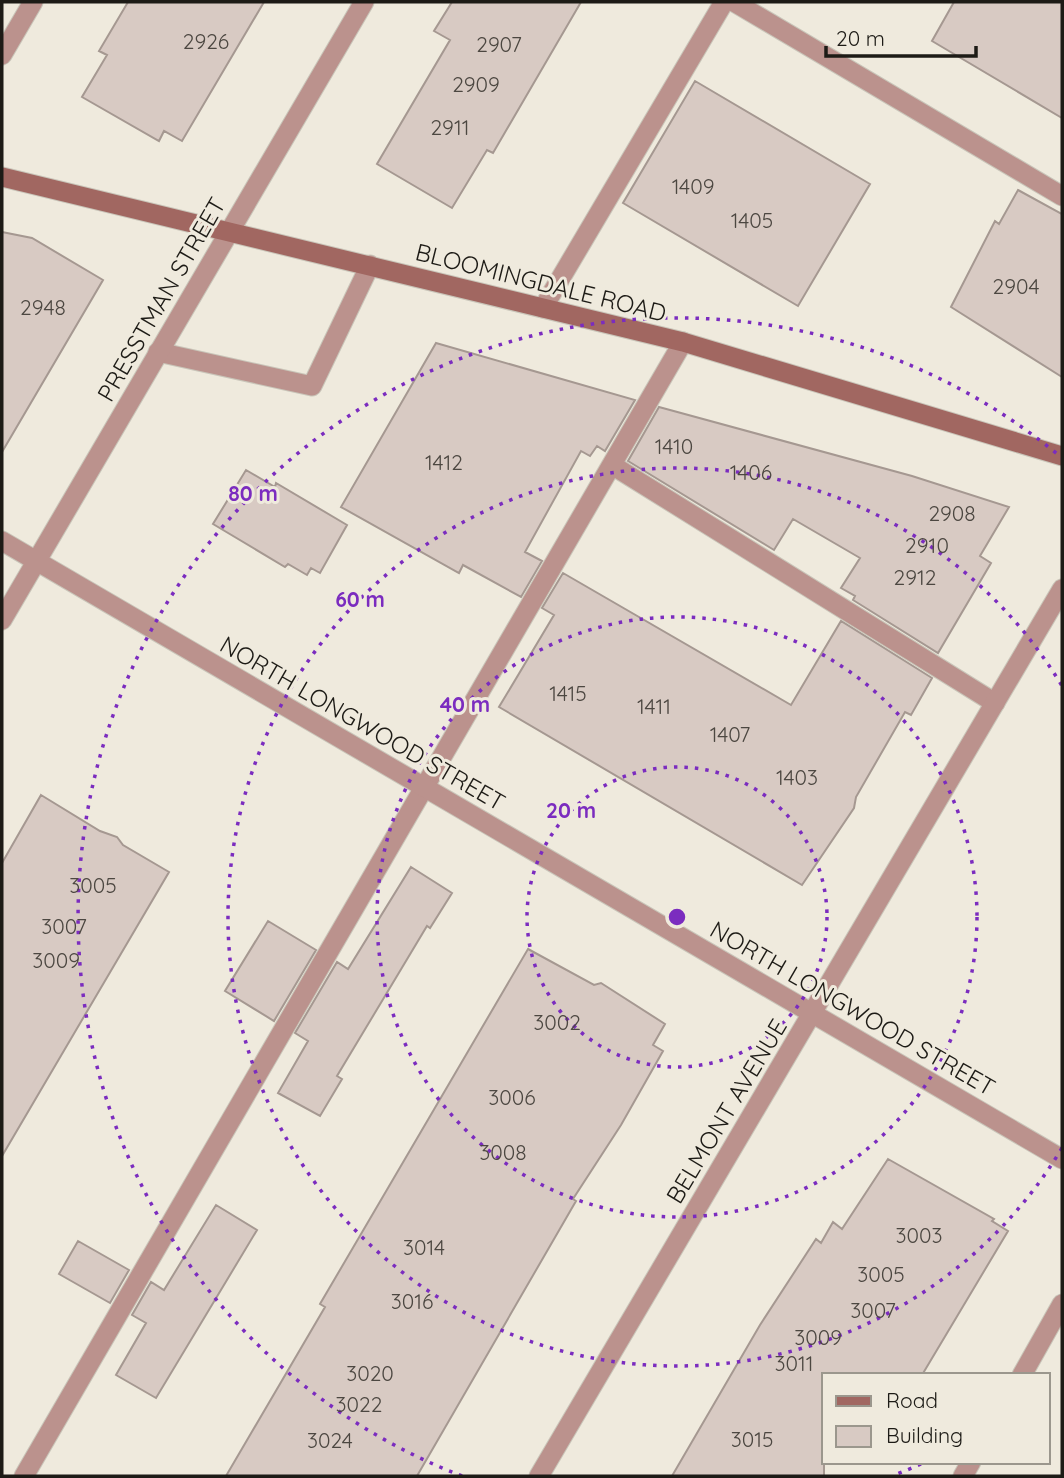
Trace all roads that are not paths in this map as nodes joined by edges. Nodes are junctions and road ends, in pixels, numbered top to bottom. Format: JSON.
{"nodes":[{"id":1,"x":33,"y":2,"type":"edge"},
{"id":2,"x":364,"y":2,"type":"edge"},
{"id":3,"x":724,"y":2,"type":"edge"},
{"id":4,"x":734,"y":2,"type":"edge"},
{"id":5,"x":2,"y":55,"type":"edge"},
{"id":6,"x":2,"y":177,"type":"edge"},
{"id":7,"x":1062,"y":196,"type":"edge"},
{"id":8,"x":230,"y":230,"type":"junction"},
{"id":9,"x":370,"y":265,"type":"junction"},
{"id":10,"x":543,"y":308,"type":"junction"},
{"id":11,"x":682,"y":342,"type":"junction"},
{"id":12,"x":158,"y":352,"type":"junction"},
{"id":13,"x":1062,"y":456,"type":"edge"},
{"id":14,"x":612,"y":464,"type":"junction"},
{"id":15,"x":2,"y":541,"type":"edge"},
{"id":16,"x":36,"y":561,"type":"junction"},
{"id":17,"x":1062,"y":589,"type":"edge"},
{"id":18,"x":2,"y":620,"type":"edge"},
{"id":19,"x":995,"y":703,"type":"junction"},
{"id":20,"x":424,"y":787,"type":"junction"},
{"id":21,"x":813,"y":1013,"type":"junction"},
{"id":22,"x":1062,"y":1159,"type":"edge"},
{"id":23,"x":1062,"y":1304,"type":"edge"},
{"id":24,"x":1023,"y":1373,"type":"edge"},
{"id":25,"x":24,"y":1476,"type":"edge"},
{"id":26,"x":539,"y":1476,"type":"edge"}],
"edges":[{"from":1,"to":5,"type":"street"},
{"from":2,"to":8,"type":"street","name":"PRESSTMAN STREET"},
{"from":3,"to":10,"type":"street"},
{"from":4,"to":7,"type":"street"},
{"from":6,"to":8,"type":"main road","name":"BLOOMINGDALE ROAD"},
{"from":8,"to":9,"type":"main road","name":"BLOOMINGDALE ROAD"},
{"from":8,"to":12,"type":"street","name":"PRESSTMAN STREET"},
{"from":9,"to":10,"type":"main road","name":"BLOOMINGDALE ROAD"},
{"from":9,"to":12,"type":"street"},
{"from":10,"to":11,"type":"main road","name":"BLOOMINGDALE ROAD"},
{"from":11,"to":13,"type":"main road","name":"BLOOMINGDALE ROAD"},
{"from":11,"to":14,"type":"street"},
{"from":12,"to":16,"type":"street","name":"PRESSTMAN STREET"},
{"from":14,"to":19,"type":"street"},
{"from":14,"to":20,"type":"street"},
{"from":15,"to":16,"type":"street","name":"NORTH LONGWOOD STREET"},
{"from":16,"to":18,"type":"street","name":"PRESSTMAN STREET"},
{"from":16,"to":20,"type":"street","name":"NORTH LONGWOOD STREET"},
{"from":17,"to":19,"type":"street","name":"BELMONT AVENUE"},
{"from":19,"to":21,"type":"street","name":"BELMONT AVENUE"},
{"from":20,"to":21,"type":"street","name":"NORTH LONGWOOD STREET"},
{"from":20,"to":25,"type":"street"},
{"from":21,"to":22,"type":"street","name":"NORTH LONGWOOD STREET"},
{"from":21,"to":26,"type":"street","name":"BELMONT AVENUE"},
{"from":23,"to":24,"type":"street"}]}
